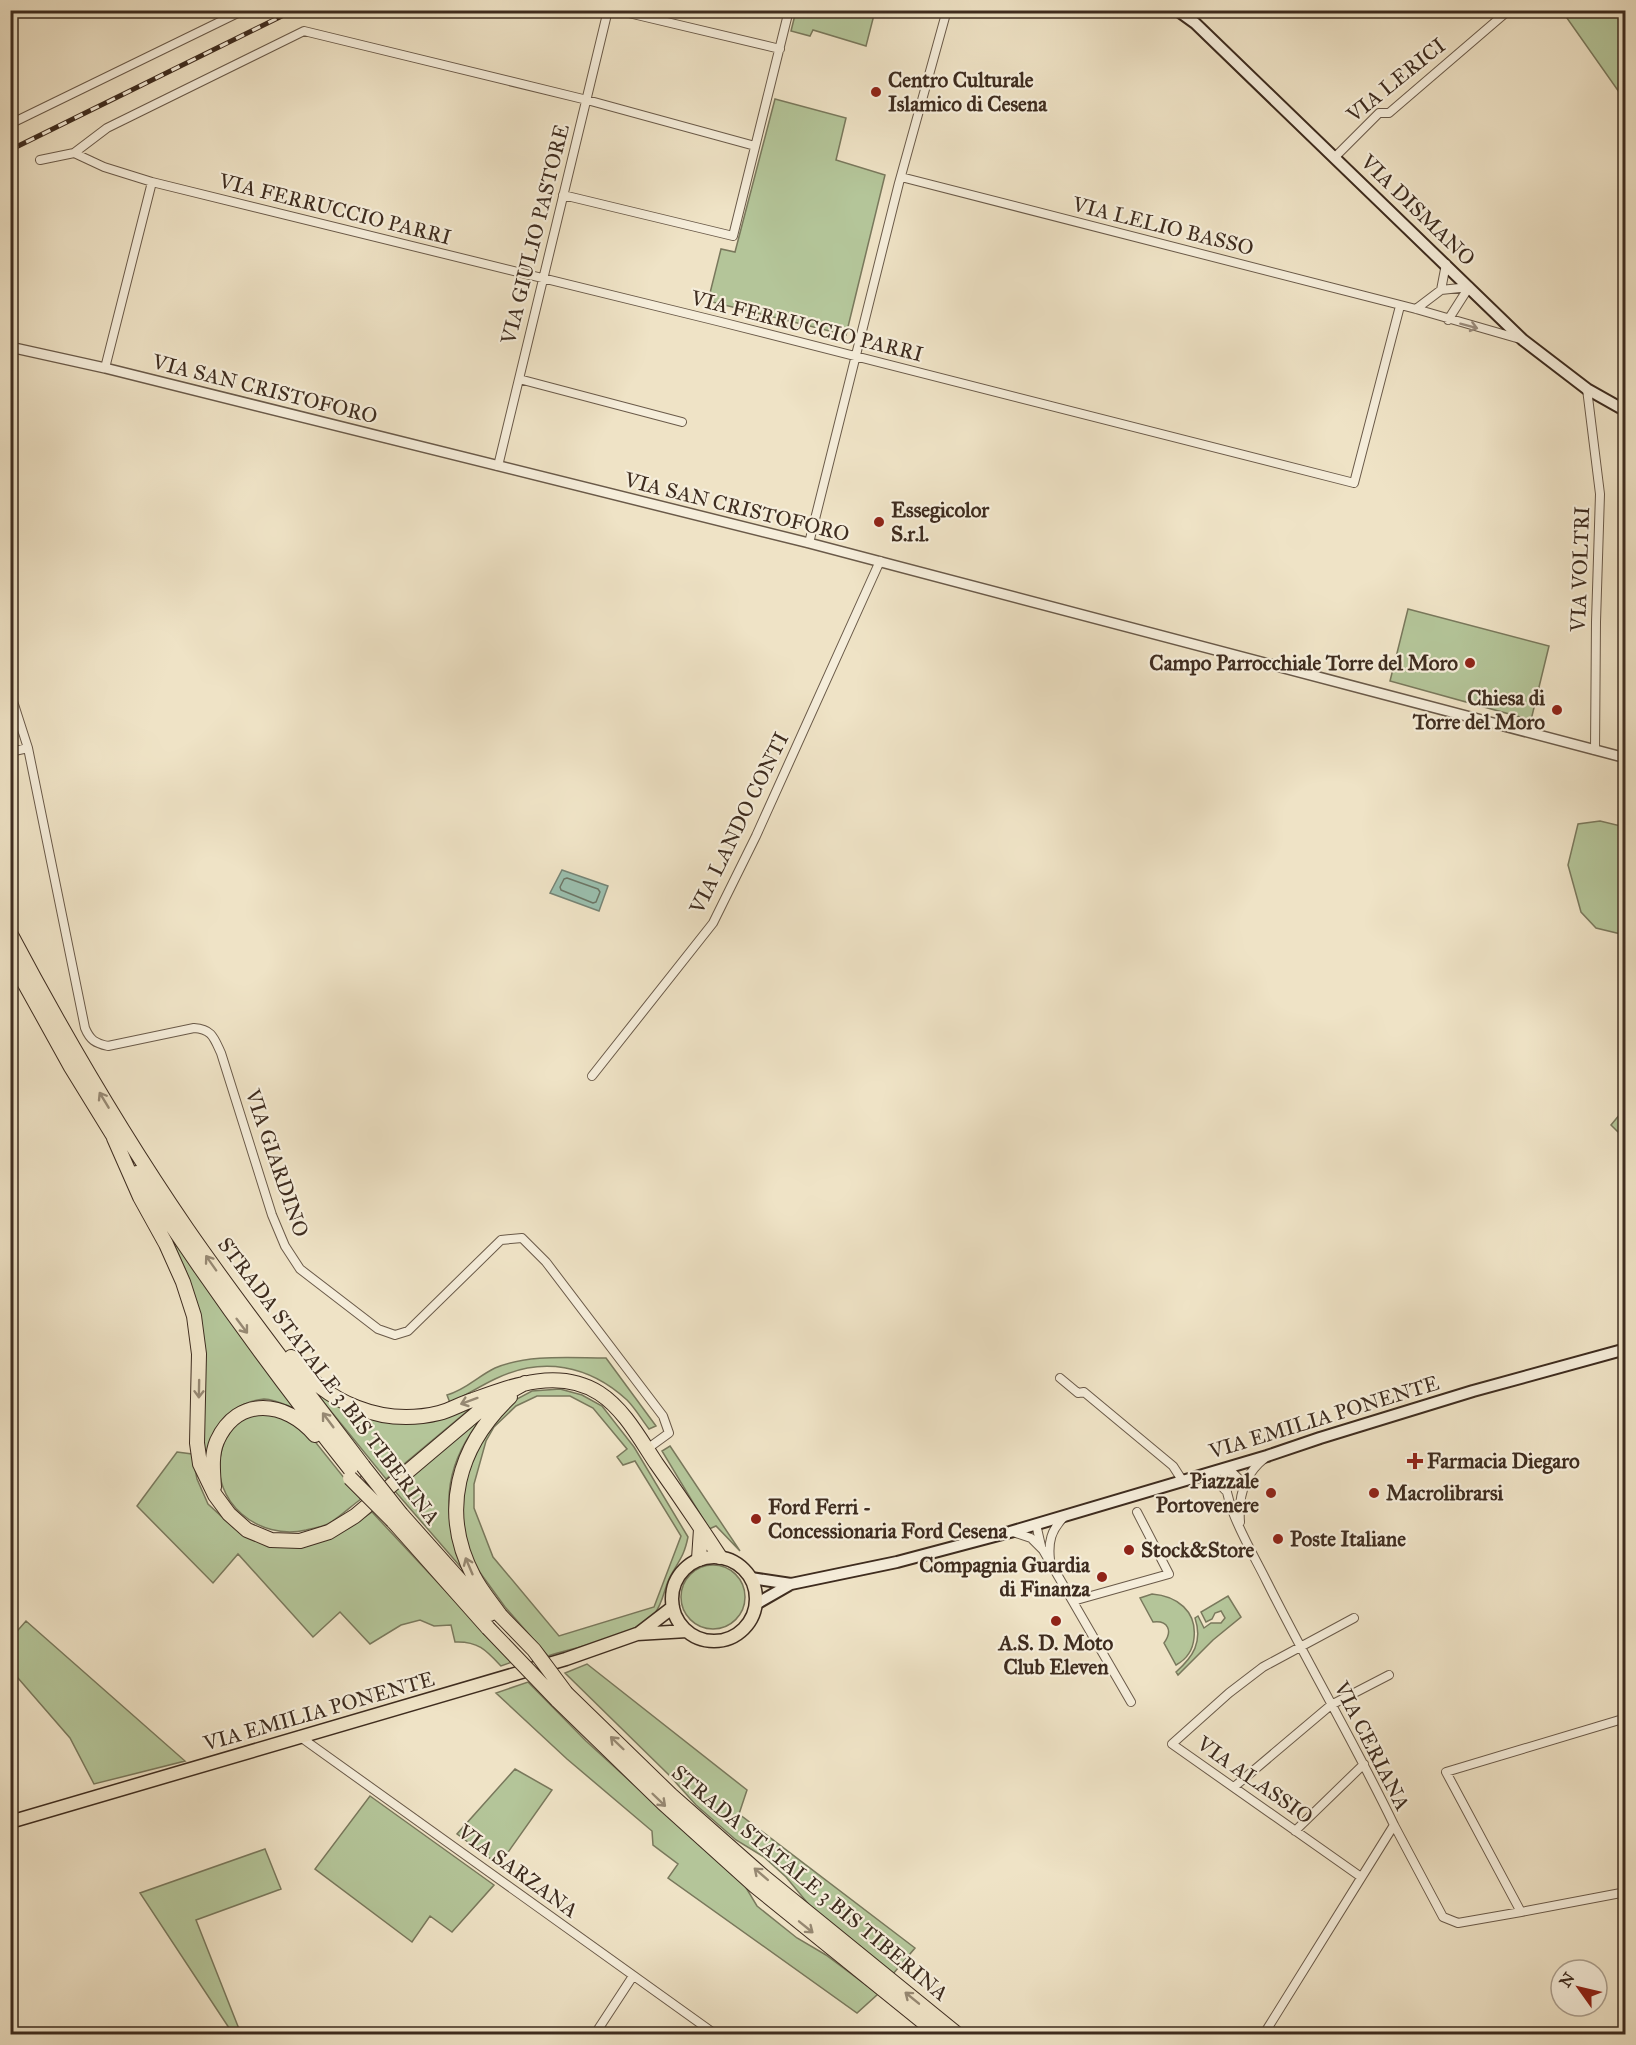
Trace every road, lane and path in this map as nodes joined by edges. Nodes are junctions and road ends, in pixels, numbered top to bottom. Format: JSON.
{"nodes":[{"id":1,"x":244,"y":10,"type":"edge"},
{"id":2,"x":608,"y":10,"type":"edge"},
{"id":3,"x":616,"y":10,"type":"edge"},
{"id":4,"x":789,"y":10,"type":"edge"},
{"id":5,"x":947,"y":10,"type":"edge"},
{"id":6,"x":1179,"y":10,"type":"edge"},
{"id":7,"x":1509,"y":10,"type":"edge"},
{"id":8,"x":780,"y":49,"type":"junction"},
{"id":9,"x":10,"y":98,"type":"edge"},
{"id":10,"x":587,"y":100,"type":"junction"},
{"id":11,"x":10,"y":123,"type":"edge"},
{"id":12,"x":755,"y":146,"type":"junction"},
{"id":13,"x":74,"y":153,"type":"junction"},
{"id":14,"x":1335,"y":157,"type":"junction"},
{"id":15,"x":40,"y":160,"type":"dead end"},
{"id":16,"x":901,"y":177,"type":"junction"},
{"id":17,"x":152,"y":182,"type":"junction"},
{"id":18,"x":563,"y":195,"type":"junction"},
{"id":19,"x":1446,"y":264,"type":"junction"},
{"id":20,"x":543,"y":279,"type":"junction"},
{"id":21,"x":1469,"y":287,"type":"junction"},
{"id":22,"x":1441,"y":290,"type":"junction"},
{"id":23,"x":1400,"y":306,"type":"junction"},
{"id":24,"x":1416,"y":309,"type":"junction"},
{"id":25,"x":1448,"y":320,"type":"junction"},
{"id":26,"x":1523,"y":340,"type":"junction"},
{"id":27,"x":10,"y":347,"type":"edge"},
{"id":28,"x":856,"y":356,"type":"junction"},
{"id":29,"x":105,"y":368,"type":"junction"},
{"id":30,"x":519,"y":378,"type":"junction"},
{"id":31,"x":1587,"y":389,"type":"junction"},
{"id":32,"x":1626,"y":411,"type":"edge"},
{"id":33,"x":682,"y":422,"type":"dead end"},
{"id":34,"x":498,"y":466,"type":"junction"},
{"id":35,"x":809,"y":543,"type":"junction"},
{"id":36,"x":880,"y":561,"type":"junction"},
{"id":37,"x":10,"y":692,"type":"edge"},
{"id":38,"x":28,"y":748,"type":"junction"},
{"id":39,"x":1595,"y":750,"type":"junction"},
{"id":40,"x":10,"y":752,"type":"edge"},
{"id":41,"x":1626,"y":758,"type":"edge"},
{"id":42,"x":10,"y":933,"type":"edge"},
{"id":43,"x":10,"y":957,"type":"edge"},
{"id":44,"x":592,"y":1076,"type":"dead end"},
{"id":45,"x":114,"y":1138,"type":"junction"},
{"id":46,"x":237,"y":1299,"type":"junction"},
{"id":47,"x":1626,"y":1349,"type":"edge"},
{"id":48,"x":1060,"y":1378,"type":"dead end"},
{"id":49,"x":525,"y":1383,"type":"junction"},
{"id":50,"x":647,"y":1449,"type":"junction"},
{"id":51,"x":1267,"y":1456,"type":"junction"},
{"id":52,"x":1226,"y":1468,"type":"junction"},
{"id":53,"x":355,"y":1472,"type":"junction"},
{"id":54,"x":1203,"y":1474,"type":"junction"},
{"id":55,"x":1182,"y":1480,"type":"junction"},
{"id":56,"x":1242,"y":1489,"type":"junction"},
{"id":57,"x":1225,"y":1490,"type":"junction"},
{"id":58,"x":215,"y":1495,"type":"junction"},
{"id":59,"x":1137,"y":1512,"type":"dead end"},
{"id":60,"x":1065,"y":1515,"type":"junction"},
{"id":61,"x":1037,"y":1523,"type":"junction"},
{"id":62,"x":701,"y":1529,"type":"junction"},
{"id":63,"x":1240,"y":1529,"type":"junction"},
{"id":64,"x":1010,"y":1532,"type":"junction"},
{"id":65,"x":1046,"y":1549,"type":"junction"},
{"id":66,"x":720,"y":1557,"type":"junction"},
{"id":67,"x":699,"y":1559,"type":"junction"},
{"id":68,"x":751,"y":1578,"type":"junction"},
{"id":69,"x":791,"y":1584,"type":"junction"},
{"id":70,"x":1073,"y":1601,"type":"junction"},
{"id":71,"x":756,"y":1604,"type":"junction"},
{"id":72,"x":673,"y":1607,"type":"junction"},
{"id":73,"x":1354,"y":1618,"type":"dead end"},
{"id":74,"x":494,"y":1621,"type":"junction"},
{"id":75,"x":687,"y":1631,"type":"junction"},
{"id":76,"x":637,"y":1634,"type":"junction"},
{"id":77,"x":1299,"y":1647,"type":"junction"},
{"id":78,"x":1389,"y":1675,"type":"dead end"},
{"id":79,"x":561,"y":1696,"type":"junction"},
{"id":80,"x":1131,"y":1702,"type":"dead end"},
{"id":81,"x":1331,"y":1705,"type":"junction"},
{"id":82,"x":1626,"y":1718,"type":"edge"},
{"id":83,"x":300,"y":1736,"type":"junction"},
{"id":84,"x":1364,"y":1764,"type":"junction"},
{"id":85,"x":1234,"y":1787,"type":"junction"},
{"id":86,"x":10,"y":1822,"type":"edge"},
{"id":87,"x":1394,"y":1825,"type":"junction"},
{"id":88,"x":1295,"y":1831,"type":"junction"},
{"id":89,"x":1361,"y":1877,"type":"junction"},
{"id":90,"x":1626,"y":1892,"type":"edge"},
{"id":91,"x":1521,"y":1912,"type":"junction"},
{"id":92,"x":633,"y":1976,"type":"junction"},
{"id":93,"x":595,"y":2034,"type":"edge"},
{"id":94,"x":715,"y":2034,"type":"edge"},
{"id":95,"x":938,"y":2034,"type":"edge"},
{"id":96,"x":957,"y":2034,"type":"edge"},
{"id":97,"x":1264,"y":2034,"type":"edge"}],
"edges":[{"from":1,"to":11,"type":"street"},
{"from":2,"to":10,"type":"street","name":"VIA GIULIO PASTORE"},
{"from":3,"to":8,"type":"street"},
{"from":4,"to":8,"type":"street"},
{"from":5,"to":16,"type":"street"},
{"from":6,"to":14,"type":"main road","name":"VIA DISMANO"},
{"from":7,"to":14,"type":"street","name":"VIA LERICI"},
{"from":8,"to":12,"type":"street"},
{"from":9,"to":11,"type":"street"},
{"from":10,"to":12,"type":"street"},
{"from":10,"to":13,"type":"street"},
{"from":10,"to":18,"type":"street","name":"VIA GIULIO PASTORE"},
{"from":12,"to":18,"type":"street"},
{"from":13,"to":15,"type":"street"},
{"from":13,"to":17,"type":"street","name":"VIA FERRUCCIO PARRI"},
{"from":14,"to":19,"type":"main road","name":"VIA DISMANO"},
{"from":16,"to":23,"type":"street","name":"VIA LELIO BASSO"},
{"from":16,"to":28,"type":"street"},
{"from":17,"to":20,"type":"street","name":"VIA FERRUCCIO PARRI"},
{"from":17,"to":29,"type":"street"},
{"from":18,"to":20,"type":"street","name":"VIA GIULIO PASTORE"},
{"from":19,"to":21,"type":"main road","name":"VIA DISMANO"},
{"from":19,"to":22,"type":"street"},
{"from":20,"to":28,"type":"street","name":"VIA FERRUCCIO PARRI"},
{"from":20,"to":30,"type":"street","name":"VIA GIULIO PASTORE"},
{"from":21,"to":22,"type":"street"},
{"from":21,"to":25,"type":"street"},
{"from":21,"to":26,"type":"main road","name":"VIA DISMANO"},
{"from":22,"to":24,"type":"street"},
{"from":23,"to":24,"type":"street","name":"VIA LELIO BASSO"},
{"from":23,"to":28,"type":"street","name":"VIA FERRUCCIO PARRI"},
{"from":24,"to":25,"type":"street","name":"VIA LELIO BASSO"},
{"from":25,"to":26,"type":"street","name":"VIA LELIO BASSO","one_way":true},
{"from":26,"to":31,"type":"main road","name":"VIA DISMANO"},
{"from":27,"to":29,"type":"street","name":"VIA SAN CRISTOFORO"},
{"from":28,"to":35,"type":"street"},
{"from":29,"to":34,"type":"street","name":"VIA SAN CRISTOFORO"},
{"from":30,"to":33,"type":"street"},
{"from":30,"to":34,"type":"street","name":"VIA GIULIO PASTORE"},
{"from":31,"to":32,"type":"main road","name":"VIA DISMANO"},
{"from":31,"to":39,"type":"street","name":"VIA VOLTRI"},
{"from":34,"to":35,"type":"street","name":"VIA SAN CRISTOFORO"},
{"from":35,"to":36,"type":"street","name":"VIA SAN CRISTOFORO"},
{"from":36,"to":39,"type":"street","name":"VIA SAN CRISTOFORO"},
{"from":36,"to":44,"type":"street","name":"VIA LANDO CONTI"},
{"from":37,"to":38,"type":"street","name":"VIA GIARDINO"},
{"from":38,"to":40,"type":"street"},
{"from":38,"to":50,"type":"street","name":"VIA GIARDINO"},
{"from":39,"to":41,"type":"street","name":"VIA SAN CRISTOFORO"},
{"from":46,"to":42,"type":"highway","name":"STRADA STATALE 3 BIS TIBERINA","one_way":true},
{"from":43,"to":45,"type":"highway","name":"STRADA STATALE 3 BIS TIBERINA"},
{"from":45,"to":53,"type":"highway","name":"STRADA STATALE 3 BIS TIBERINA","one_way":true},
{"from":45,"to":58,"type":"highway","one_way":true},
{"from":49,"to":46,"type":"highway","one_way":true},
{"from":53,"to":46,"type":"highway","name":"STRADA STATALE 3 BIS TIBERINA","one_way":true},
{"from":47,"to":51,"type":"main road","name":"VIA EMILIA PONENTE"},
{"from":48,"to":55,"type":"street"},
{"from":49,"to":50,"type":"highway"},
{"from":49,"to":58,"type":"highway"},
{"from":74,"to":49,"type":"highway","one_way":true},
{"from":50,"to":62,"type":"highway"},
{"from":51,"to":52,"type":"main road","name":"VIA EMILIA PONENTE"},
{"from":51,"to":56,"type":"street","name":"VIA CERIANA"},
{"from":52,"to":54,"type":"main road","name":"VIA EMILIA PONENTE"},
{"from":52,"to":56,"type":"street"},
{"from":52,"to":57,"type":"street","name":"VIA CERIANA"},
{"from":53,"to":58,"type":"highway"},
{"from":53,"to":74,"type":"highway","name":"STRADA STATALE 3 BIS TIBERINA","bridge":true},
{"from":54,"to":55,"type":"main road","name":"VIA EMILIA PONENTE"},
{"from":54,"to":57,"type":"street"},
{"from":55,"to":60,"type":"main road","name":"VIA EMILIA PONENTE"},
{"from":56,"to":63,"type":"street","name":"VIA CERIANA"},
{"from":57,"to":63,"type":"street","name":"VIA CERIANA"},
{"from":59,"to":70,"type":"street"},
{"from":60,"to":61,"type":"main road","name":"VIA EMILIA PONENTE"},
{"from":60,"to":65,"type":"street"},
{"from":61,"to":64,"type":"main road","name":"VIA EMILIA PONENTE"},
{"from":61,"to":65,"type":"street"},
{"from":62,"to":66,"type":"highway"},
{"from":62,"to":67,"type":"highway"},
{"from":63,"to":77,"type":"street","name":"VIA CERIANA"},
{"from":64,"to":65,"type":"street"},
{"from":64,"to":69,"type":"main road","name":"VIA EMILIA PONENTE"},
{"from":65,"to":70,"type":"street"},
{"from":66,"to":67,"type":"main road"},
{"from":66,"to":68,"type":"main road"},
{"from":67,"to":72,"type":"main road"},
{"from":68,"to":69,"type":"main road","name":"VIA EMILIA PONENTE"},
{"from":68,"to":71,"type":"main road"},
{"from":69,"to":71,"type":"main road","name":"VIA EMILIA PONENTE"},
{"from":70,"to":80,"type":"street"},
{"from":71,"to":75,"type":"main road"},
{"from":72,"to":75,"type":"main road"},
{"from":72,"to":76,"type":"main road","name":"VIA EMILIA PONENTE"},
{"from":73,"to":77,"type":"street"},
{"from":74,"to":79,"type":"highway","bridge":true},
{"from":75,"to":76,"type":"main road","name":"VIA EMILIA PONENTE"},
{"from":76,"to":83,"type":"main road","name":"VIA EMILIA PONENTE"},
{"from":77,"to":81,"type":"street","name":"VIA CERIANA"},
{"from":77,"to":85,"type":"street","name":"VIA ALASSIO"},
{"from":78,"to":81,"type":"street"},
{"from":79,"to":95,"type":"highway","name":"STRADA STATALE 3 BIS TIBERINA","one_way":true},
{"from":96,"to":79,"type":"highway","name":"STRADA STATALE 3 BIS TIBERINA","one_way":true},
{"from":81,"to":84,"type":"street","name":"VIA CERIANA"},
{"from":81,"to":85,"type":"street"},
{"from":82,"to":91,"type":"street"},
{"from":83,"to":86,"type":"main road","name":"VIA EMILIA PONENTE"},
{"from":83,"to":92,"type":"street","name":"VIA SARZANA"},
{"from":84,"to":87,"type":"street","name":"VIA CERIANA"},
{"from":84,"to":88,"type":"street"},
{"from":85,"to":88,"type":"street","name":"VIA ALASSIO"},
{"from":87,"to":89,"type":"street","name":"VIA CERIANA"},
{"from":87,"to":91,"type":"street"},
{"from":88,"to":89,"type":"street","name":"VIA ALASSIO"},
{"from":89,"to":97,"type":"street","name":"VIA CERIANA"},
{"from":90,"to":91,"type":"street"},
{"from":92,"to":93,"type":"street"},
{"from":92,"to":94,"type":"street","name":"VIA SARZANA"}]}
